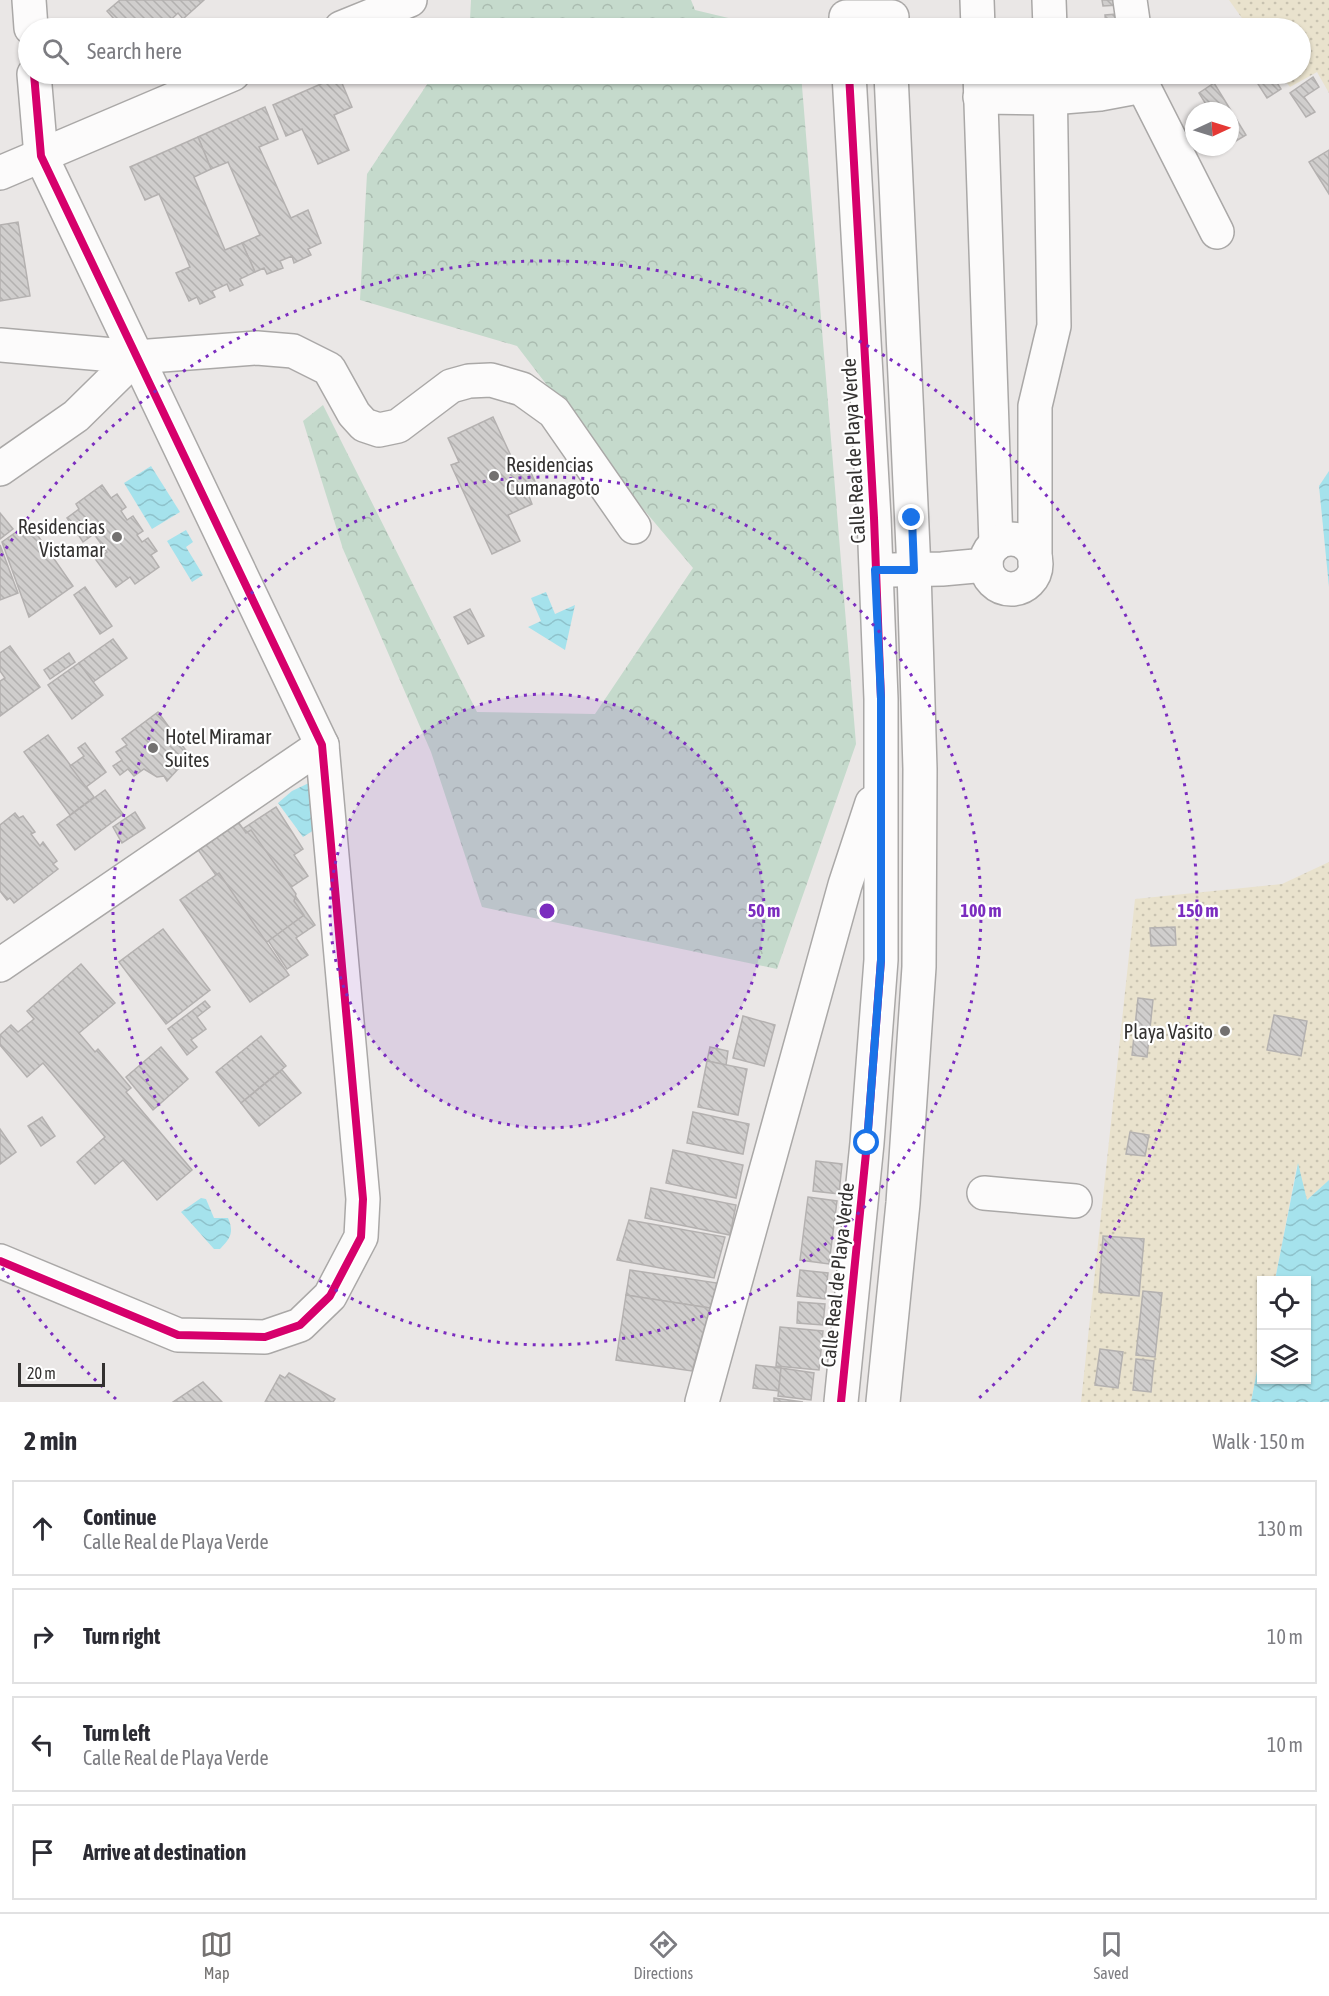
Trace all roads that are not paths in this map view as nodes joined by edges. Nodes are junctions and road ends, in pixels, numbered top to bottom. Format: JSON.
{"nodes":[{"id":1,"x":29,"y":0,"type":"edge"},
{"id":2,"x":410,"y":0,"type":"edge"},
{"id":3,"x":977,"y":0,"type":"edge"},
{"id":4,"x":1049,"y":0,"type":"edge"},
{"id":5,"x":1130,"y":0,"type":"edge"},
{"id":6,"x":846,"y":15,"type":"edge"},
{"id":7,"x":891,"y":15,"type":"edge"},
{"id":8,"x":30,"y":18,"type":"edge"},
{"id":9,"x":366,"y":18,"type":"edge"},
{"id":10,"x":978,"y":18,"type":"edge"},
{"id":11,"x":1050,"y":18,"type":"edge"},
{"id":12,"x":1133,"y":18,"type":"edge"},
{"id":13,"x":35,"y":84,"type":"edge"},
{"id":14,"x":210,"y":84,"type":"edge"},
{"id":15,"x":850,"y":84,"type":"edge"},
{"id":16,"x":891,"y":84,"type":"edge"},
{"id":17,"x":1130,"y":84,"type":"edge"},
{"id":18,"x":1144,"y":84,"type":"edge"},
{"id":19,"x":980,"y":85,"type":"edge"},
{"id":20,"x":1051,"y":86,"type":"edge"},
{"id":21,"x":40,"y":156,"type":"junction"},
{"id":22,"x":0,"y":173,"type":"edge"},
{"id":23,"x":1217,"y":232,"type":"dead end"},
{"id":24,"x":0,"y":345,"type":"edge"},
{"id":25,"x":136,"y":357,"type":"junction"},
{"id":26,"x":0,"y":469,"type":"edge"},
{"id":27,"x":634,"y":527,"type":"dead end"},
{"id":28,"x":991,"y":554,"type":"junction"},
{"id":29,"x":875,"y":570,"type":"junction"},
{"id":30,"x":914,"y":570,"type":"junction"},
{"id":31,"x":322,"y":745,"type":"junction"},
{"id":32,"x":880,"y":779,"type":"junction"},
{"id":33,"x":0,"y":964,"type":"edge"},
{"id":34,"x":984,"y":1193,"type":"dead end"},
{"id":35,"x":1075,"y":1201,"type":"dead end"},
{"id":36,"x":0,"y":1262,"type":"edge"},
{"id":37,"x":702,"y":1402,"type":"edge"},
{"id":38,"x":841,"y":1402,"type":"edge"},
{"id":39,"x":884,"y":1402,"type":"edge"}],
"edges":[{"from":1,"to":8,"type":"street"},
{"from":2,"to":9,"type":"street"},
{"from":3,"to":10,"type":"street"},
{"from":4,"to":11,"type":"street"},
{"from":5,"to":12,"type":"street"},
{"from":6,"to":7,"type":"street"},
{"from":13,"to":21,"type":"street"},
{"from":14,"to":21,"type":"street"},
{"from":15,"to":29,"type":"street","name":"Calle Real de Playa Verde"},
{"from":16,"to":30,"type":"street"},
{"from":17,"to":20,"type":"street"},
{"from":18,"to":23,"type":"street"},
{"from":19,"to":20,"type":"street"},
{"from":19,"to":28,"type":"street"},
{"from":20,"to":28,"type":"street"},
{"from":21,"to":22,"type":"street"},
{"from":21,"to":25,"type":"street"},
{"from":24,"to":25,"type":"street"},
{"from":25,"to":26,"type":"street"},
{"from":25,"to":27,"type":"street"},
{"from":25,"to":31,"type":"street"},
{"from":28,"to":30,"type":"street"},
{"from":29,"to":30,"type":"street"},
{"from":29,"to":32,"type":"street","name":"Calle Real de Playa Verde"},
{"from":30,"to":39,"type":"street"},
{"from":31,"to":33,"type":"street"},
{"from":31,"to":36,"type":"street"},
{"from":32,"to":37,"type":"street"},
{"from":32,"to":38,"type":"street","name":"Calle Real de Playa Verde"},
{"from":34,"to":35,"type":"street"}]}
